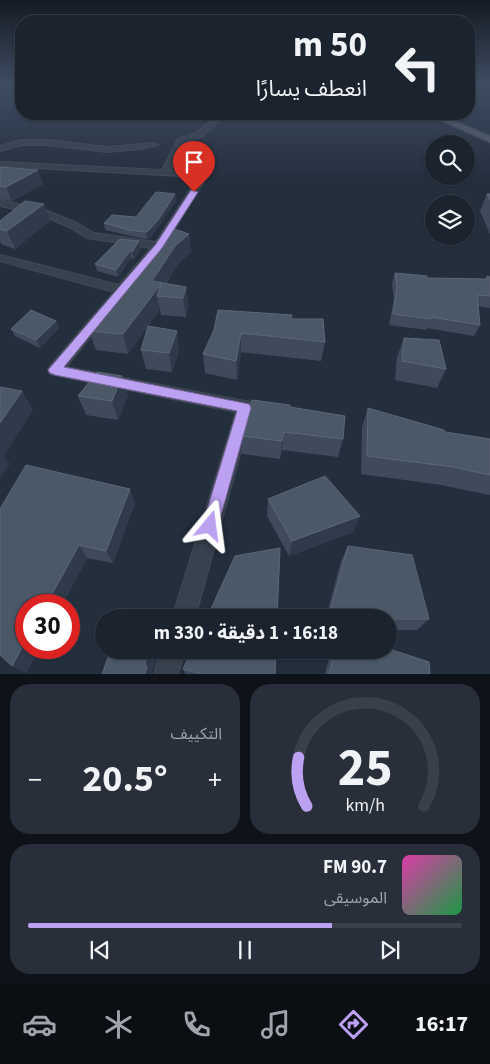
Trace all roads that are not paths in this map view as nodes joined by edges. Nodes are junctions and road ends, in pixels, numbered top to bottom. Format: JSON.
{"nodes":[{"id":1,"x":216,"y":120,"type":"edge"},
{"id":2,"x":445,"y":120,"type":"edge"},
{"id":3,"x":461,"y":120,"type":"edge"},
{"id":4,"x":490,"y":132,"type":"edge"},
{"id":5,"x":490,"y":139,"type":"edge"},
{"id":6,"x":154,"y":146,"type":"dead end"},
{"id":7,"x":0,"y":149,"type":"edge"},
{"id":8,"x":0,"y":164,"type":"edge"},
{"id":9,"x":165,"y":173,"type":"junction"},
{"id":10,"x":0,"y":202,"type":"edge"},
{"id":11,"x":32,"y":210,"type":"junction"},
{"id":12,"x":16,"y":220,"type":"edge"},
{"id":13,"x":159,"y":246,"type":"junction"},
{"id":14,"x":0,"y":258,"type":"edge"},
{"id":15,"x":122,"y":290,"type":"junction"},
{"id":16,"x":186,"y":609,"type":"edge"},
{"id":17,"x":170,"y":659,"type":"edge"},
{"id":18,"x":166,"y":674,"type":"edge"}],
"edges":[{"from":1,"to":9,"type":"street"},
{"from":2,"to":5,"type":"main road"},
{"from":3,"to":4,"type":"main road"},
{"from":6,"to":7,"type":"street"},
{"from":8,"to":9,"type":"street"},
{"from":9,"to":13,"type":"street"},
{"from":10,"to":11,"type":"street"},
{"from":11,"to":12,"type":"street"},
{"from":11,"to":13,"type":"street"},
{"from":13,"to":15,"type":"street"},
{"from":14,"to":15,"type":"street"},
{"from":15,"to":16,"type":"street"},
{"from":17,"to":18,"type":"street"}]}
